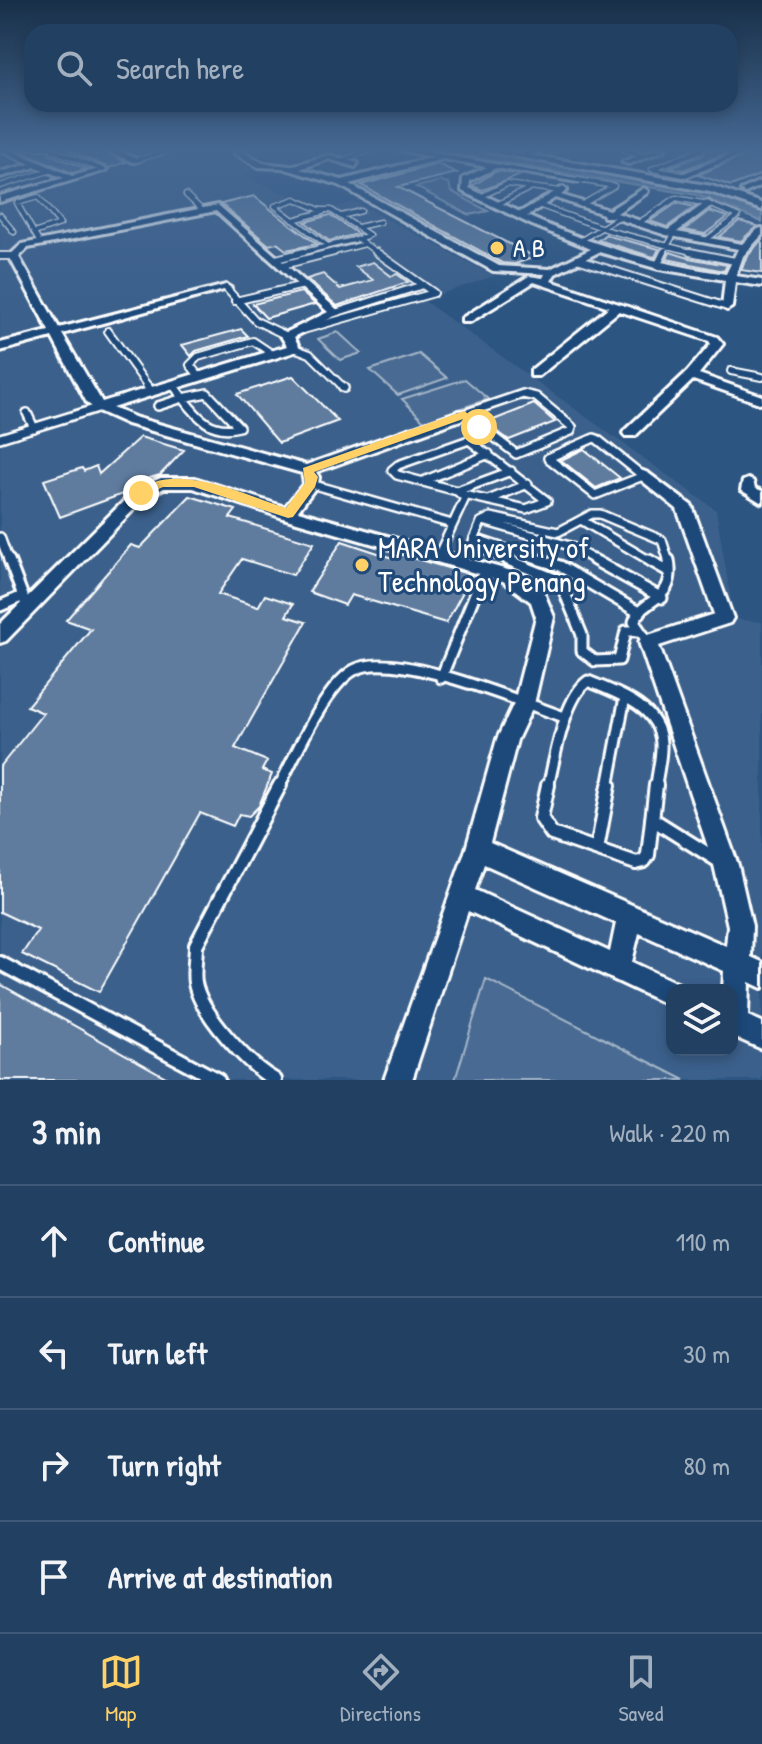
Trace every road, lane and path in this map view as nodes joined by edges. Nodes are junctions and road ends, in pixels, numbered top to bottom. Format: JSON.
{"nodes":[{"id":1,"x":26,"y":200,"type":"edge"},
{"id":2,"x":41,"y":200,"type":"edge"},
{"id":3,"x":192,"y":200,"type":"edge"},
{"id":4,"x":290,"y":200,"type":"edge"},
{"id":5,"x":298,"y":200,"type":"edge"},
{"id":6,"x":373,"y":200,"type":"edge"},
{"id":7,"x":487,"y":200,"type":"edge"},
{"id":8,"x":505,"y":200,"type":"edge"},
{"id":9,"x":545,"y":200,"type":"edge"},
{"id":10,"x":572,"y":200,"type":"edge"},
{"id":11,"x":589,"y":200,"type":"edge"},
{"id":12,"x":632,"y":200,"type":"edge"},
{"id":13,"x":672,"y":200,"type":"edge"},
{"id":14,"x":689,"y":200,"type":"edge"},
{"id":15,"x":708,"y":204,"type":"junction"},
{"id":16,"x":496,"y":205,"type":"junction"},
{"id":17,"x":538,"y":205,"type":"junction"},
{"id":18,"x":581,"y":205,"type":"junction"},
{"id":19,"x":201,"y":209,"type":"junction"},
{"id":20,"x":331,"y":210,"type":"junction"},
{"id":21,"x":361,"y":211,"type":"dead end"},
{"id":22,"x":0,"y":215,"type":"edge"},
{"id":23,"x":341,"y":216,"type":"junction"},
{"id":24,"x":520,"y":216,"type":"junction"},
{"id":25,"x":612,"y":216,"type":"junction"},
{"id":26,"x":293,"y":220,"type":"junction"},
{"id":27,"x":380,"y":222,"type":"dead end"},
{"id":28,"x":637,"y":224,"type":"junction"},
{"id":29,"x":358,"y":227,"type":"junction"},
{"id":30,"x":600,"y":230,"type":"junction"},
{"id":31,"x":761,"y":231,"type":"edge"},
{"id":32,"x":14,"y":232,"type":"dead end"},
{"id":33,"x":34,"y":233,"type":"junction"},
{"id":34,"x":671,"y":234,"type":"junction"},
{"id":35,"x":358,"y":239,"type":"junction"},
{"id":36,"x":706,"y":240,"type":"junction"},
{"id":37,"x":580,"y":241,"type":"junction"},
{"id":38,"x":40,"y":243,"type":"junction"},
{"id":39,"x":365,"y":244,"type":"junction"},
{"id":40,"x":328,"y":246,"type":"junction"},
{"id":41,"x":741,"y":247,"type":"junction"},
{"id":42,"x":600,"y":248,"type":"junction"},
{"id":43,"x":667,"y":249,"type":"junction"},
{"id":44,"x":0,"y":256,"type":"edge"},
{"id":45,"x":14,"y":256,"type":"junction"},
{"id":46,"x":577,"y":259,"type":"junction"},
{"id":47,"x":735,"y":261,"type":"junction"},
{"id":48,"x":280,"y":262,"type":"junction"},
{"id":49,"x":657,"y":266,"type":"junction"},
{"id":50,"x":549,"y":277,"type":"junction"},
{"id":51,"x":731,"y":278,"type":"junction"},
{"id":52,"x":762,"y":283,"type":"edge"},
{"id":53,"x":304,"y":285,"type":"junction"},
{"id":54,"x":423,"y":285,"type":"junction"},
{"id":55,"x":226,"y":288,"type":"joint"},
{"id":56,"x":235,"y":301,"type":"junction"},
{"id":57,"x":618,"y":306,"type":"junction"},
{"id":58,"x":727,"y":307,"type":"joint"},
{"id":59,"x":335,"y":313,"type":"junction"},
{"id":60,"x":466,"y":320,"type":"dead end"},
{"id":61,"x":303,"y":330,"type":"junction"},
{"id":62,"x":108,"y":331,"type":"dead end"},
{"id":63,"x":56,"y":332,"type":"junction"},
{"id":64,"x":287,"y":336,"type":"junction"},
{"id":65,"x":0,"y":347,"type":"edge"},
{"id":66,"x":294,"y":348,"type":"junction"},
{"id":67,"x":274,"y":355,"type":"junction"},
{"id":68,"x":731,"y":371,"type":"dead end"},
{"id":69,"x":535,"y":373,"type":"dead end"},
{"id":70,"x":691,"y":375,"type":"junction"},
{"id":71,"x":200,"y":377,"type":"junction"},
{"id":72,"x":762,"y":377,"type":"edge"},
{"id":73,"x":173,"y":385,"type":"junction"},
{"id":74,"x":344,"y":388,"type":"dead end"},
{"id":75,"x":152,"y":392,"type":"junction"},
{"id":76,"x":184,"y":398,"type":"junction"},
{"id":77,"x":762,"y":400,"type":"edge"},
{"id":78,"x":158,"y":406,"type":"dead end"},
{"id":79,"x":101,"y":407,"type":"junction"},
{"id":80,"x":27,"y":413,"type":"dead end"},
{"id":81,"x":464,"y":414,"type":"junction"},
{"id":82,"x":34,"y":428,"type":"junction"},
{"id":83,"x":630,"y":433,"type":"dead end"},
{"id":84,"x":0,"y":438,"type":"edge"},
{"id":85,"x":489,"y":454,"type":"junction"},
{"id":86,"x":511,"y":471,"type":"junction"},
{"id":87,"x":643,"y":476,"type":"junction"},
{"id":88,"x":309,"y":477,"type":"junction"},
{"id":89,"x":421,"y":482,"type":"junction"},
{"id":90,"x":528,"y":484,"type":"junction"},
{"id":91,"x":748,"y":484,"type":"dead end"},
{"id":92,"x":460,"y":493,"type":"junction"},
{"id":93,"x":762,"y":498,"type":"edge"},
{"id":94,"x":487,"y":500,"type":"junction"},
{"id":95,"x":288,"y":514,"type":"junction"},
{"id":96,"x":581,"y":520,"type":"junction"},
{"id":97,"x":483,"y":521,"type":"junction"},
{"id":98,"x":452,"y":524,"type":"junction"},
{"id":99,"x":0,"y":537,"type":"edge"},
{"id":100,"x":474,"y":538,"type":"junction"},
{"id":101,"x":439,"y":554,"type":"junction"},
{"id":102,"x":485,"y":569,"type":"junction"},
{"id":103,"x":670,"y":572,"type":"junction"},
{"id":104,"x":662,"y":598,"type":"junction"},
{"id":105,"x":25,"y":602,"type":"junction"},
{"id":106,"x":0,"y":606,"type":"edge"},
{"id":107,"x":640,"y":613,"type":"junction"},
{"id":108,"x":0,"y":636,"type":"edge"},
{"id":109,"x":644,"y":636,"type":"junction"},
{"id":110,"x":441,"y":678,"type":"junction"},
{"id":111,"x":625,"y":697,"type":"junction"},
{"id":112,"x":524,"y":704,"type":"junction"},
{"id":113,"x":564,"y":717,"type":"junction"},
{"id":114,"x":652,"y":819,"type":"junction"},
{"id":115,"x":477,"y":849,"type":"junction"},
{"id":116,"x":597,"y":849,"type":"junction"},
{"id":117,"x":726,"y":865,"type":"junction"},
{"id":118,"x":461,"y":896,"type":"junction"},
{"id":119,"x":630,"y":916,"type":"junction"},
{"id":120,"x":0,"y":963,"type":"edge"},
{"id":121,"x":618,"y":970,"type":"junction"},
{"id":122,"x":751,"y":970,"type":"edge"},
{"id":123,"x":666,"y":991,"type":"edge"},
{"id":124,"x":738,"y":1008,"type":"edge"},
{"id":125,"x":738,"y":1025,"type":"edge"},
{"id":126,"x":762,"y":1036,"type":"edge"},
{"id":127,"x":266,"y":1078,"type":"edge"},
{"id":128,"x":218,"y":1080,"type":"edge"},
{"id":129,"x":398,"y":1080,"type":"edge"}],
"edges":[{"from":1,"to":33,"type":"lane"},
{"from":2,"to":33,"type":"lane"},
{"from":3,"to":19,"type":"lane"},
{"from":4,"to":26,"type":"lane"},
{"from":5,"to":20,"type":"lane"},
{"from":6,"to":50,"type":"street"},
{"from":7,"to":16,"type":"street"},
{"from":8,"to":16,"type":"lane"},
{"from":9,"to":17,"type":"street"},
{"from":10,"to":18,"type":"street"},
{"from":11,"to":18,"type":"lane"},
{"from":12,"to":25,"type":"street"},
{"from":13,"to":28,"type":"lane"},
{"from":14,"to":15,"type":"lane"},
{"from":15,"to":34,"type":"street"},
{"from":15,"to":36,"type":"lane"},
{"from":16,"to":24,"type":"street"},
{"from":17,"to":24,"type":"street"},
{"from":17,"to":30,"type":"lane"},
{"from":18,"to":25,"type":"street"},
{"from":19,"to":38,"type":"street"},
{"from":19,"to":48,"type":"street"},
{"from":20,"to":23,"type":"lane"},
{"from":20,"to":26,"type":"lane"},
{"from":21,"to":23,"type":"lane"},
{"from":22,"to":32,"type":"lane"},
{"from":23,"to":29,"type":"lane"},
{"from":24,"to":37,"type":"street"},
{"from":25,"to":28,"type":"street"},
{"from":25,"to":30,"type":"lane"},
{"from":26,"to":40,"type":"lane"},
{"from":27,"to":29,"type":"lane"},
{"from":28,"to":34,"type":"street"},
{"from":29,"to":35,"type":"lane"},
{"from":30,"to":37,"type":"lane"},
{"from":30,"to":43,"type":"lane"},
{"from":31,"to":41,"type":"street"},
{"from":33,"to":38,"type":"lane"},
{"from":34,"to":36,"type":"street"},
{"from":34,"to":43,"type":"lane"},
{"from":35,"to":39,"type":"lane"},
{"from":35,"to":40,"type":"lane"},
{"from":36,"to":41,"type":"street"},
{"from":37,"to":42,"type":"street"},
{"from":38,"to":45,"type":"street"},
{"from":39,"to":48,"type":"lane"},
{"from":39,"to":54,"type":"lane"},
{"from":40,"to":48,"type":"lane"},
{"from":41,"to":47,"type":"street"},
{"from":42,"to":46,"type":"street"},
{"from":42,"to":49,"type":"street"},
{"from":43,"to":47,"type":"lane"},
{"from":43,"to":49,"type":"lane"},
{"from":44,"to":45,"type":"lane"},
{"from":45,"to":63,"type":"street"},
{"from":46,"to":50,"type":"street"},
{"from":46,"to":58,"type":"lane"},
{"from":47,"to":51,"type":"street"},
{"from":48,"to":53,"type":"street"},
{"from":49,"to":51,"type":"street"},
{"from":50,"to":57,"type":"street"},
{"from":50,"to":60,"type":"street"},
{"from":51,"to":52,"type":"street"},
{"from":51,"to":58,"type":"street"},
{"from":53,"to":56,"type":"lane"},
{"from":53,"to":59,"type":"street"},
{"from":54,"to":59,"type":"lane"},
{"from":54,"to":61,"type":"lane"},
{"from":55,"to":56,"type":"lane"},
{"from":55,"to":63,"type":"street"},
{"from":56,"to":64,"type":"lane"},
{"from":57,"to":69,"type":"street"},
{"from":57,"to":70,"type":"street"},
{"from":59,"to":61,"type":"street"},
{"from":61,"to":64,"type":"street"},
{"from":62,"to":75,"type":"lane"},
{"from":63,"to":65,"type":"street"},
{"from":63,"to":79,"type":"street"},
{"from":64,"to":66,"type":"street"},
{"from":66,"to":67,"type":"street"},
{"from":66,"to":74,"type":"lane"},
{"from":67,"to":71,"type":"street"},
{"from":67,"to":71,"type":"lane"},
{"from":68,"to":72,"type":"lane"},
{"from":70,"to":77,"type":"street"},
{"from":70,"to":83,"type":"street"},
{"from":71,"to":73,"type":"street"},
{"from":73,"to":75,"type":"street"},
{"from":73,"to":76,"type":"lane"},
{"from":75,"to":79,"type":"street"},
{"from":76,"to":76,"type":"lane"},
{"from":76,"to":78,"type":"lane"},
{"from":79,"to":82,"type":"lane"},
{"from":79,"to":88,"type":"street"},
{"from":80,"to":82,"type":"lane"},
{"from":81,"to":81,"type":"lane"},
{"from":81,"to":88,"type":"street"},
{"from":82,"to":84,"type":"lane"},
{"from":85,"to":86,"type":"lane"},
{"from":85,"to":89,"type":"lane"},
{"from":85,"to":89,"type":"lane"},
{"from":86,"to":90,"type":"lane"},
{"from":86,"to":92,"type":"lane"},
{"from":87,"to":87,"type":"lane"},
{"from":87,"to":109,"type":"street"},
{"from":88,"to":95,"type":"street"},
{"from":88,"to":98,"type":"lane"},
{"from":89,"to":92,"type":"lane"},
{"from":90,"to":94,"type":"lane"},
{"from":90,"to":94,"type":"lane"},
{"from":91,"to":93,"type":"street"},
{"from":92,"to":94,"type":"lane"},
{"from":92,"to":98,"type":"lane"},
{"from":95,"to":101,"type":"street"},
{"from":95,"to":105,"type":"street"},
{"from":96,"to":97,"type":"lane"},
{"from":96,"to":103,"type":"lane"},
{"from":96,"to":103,"type":"lane"},
{"from":97,"to":100,"type":"lane"},
{"from":97,"to":104,"type":"lane"},
{"from":98,"to":101,"type":"lane"},
{"from":99,"to":105,"type":"lane"},
{"from":100,"to":107,"type":"lane"},
{"from":100,"to":109,"type":"lane"},
{"from":101,"to":102,"type":"street"},
{"from":102,"to":110,"type":"lane"},
{"from":102,"to":112,"type":"street"},
{"from":103,"to":104,"type":"lane"},
{"from":104,"to":107,"type":"lane"},
{"from":105,"to":106,"type":"lane"},
{"from":105,"to":108,"type":"street"},
{"from":107,"to":109,"type":"lane"},
{"from":109,"to":117,"type":"street"},
{"from":110,"to":112,"type":"lane"},
{"from":110,"to":127,"type":"lane"},
{"from":111,"to":113,"type":"lane"},
{"from":111,"to":114,"type":"lane"},
{"from":111,"to":116,"type":"lane"},
{"from":112,"to":113,"type":"lane"},
{"from":112,"to":115,"type":"street"},
{"from":113,"to":116,"type":"lane"},
{"from":114,"to":116,"type":"lane"},
{"from":114,"to":117,"type":"lane"},
{"from":115,"to":118,"type":"street"},
{"from":115,"to":119,"type":"street"},
{"from":117,"to":122,"type":"street"},
{"from":118,"to":121,"type":"street"},
{"from":118,"to":129,"type":"street"},
{"from":119,"to":121,"type":"street"},
{"from":119,"to":122,"type":"street"},
{"from":120,"to":128,"type":"lane"},
{"from":121,"to":123,"type":"street"},
{"from":122,"to":124,"type":"street"},
{"from":125,"to":126,"type":"street"}]}
